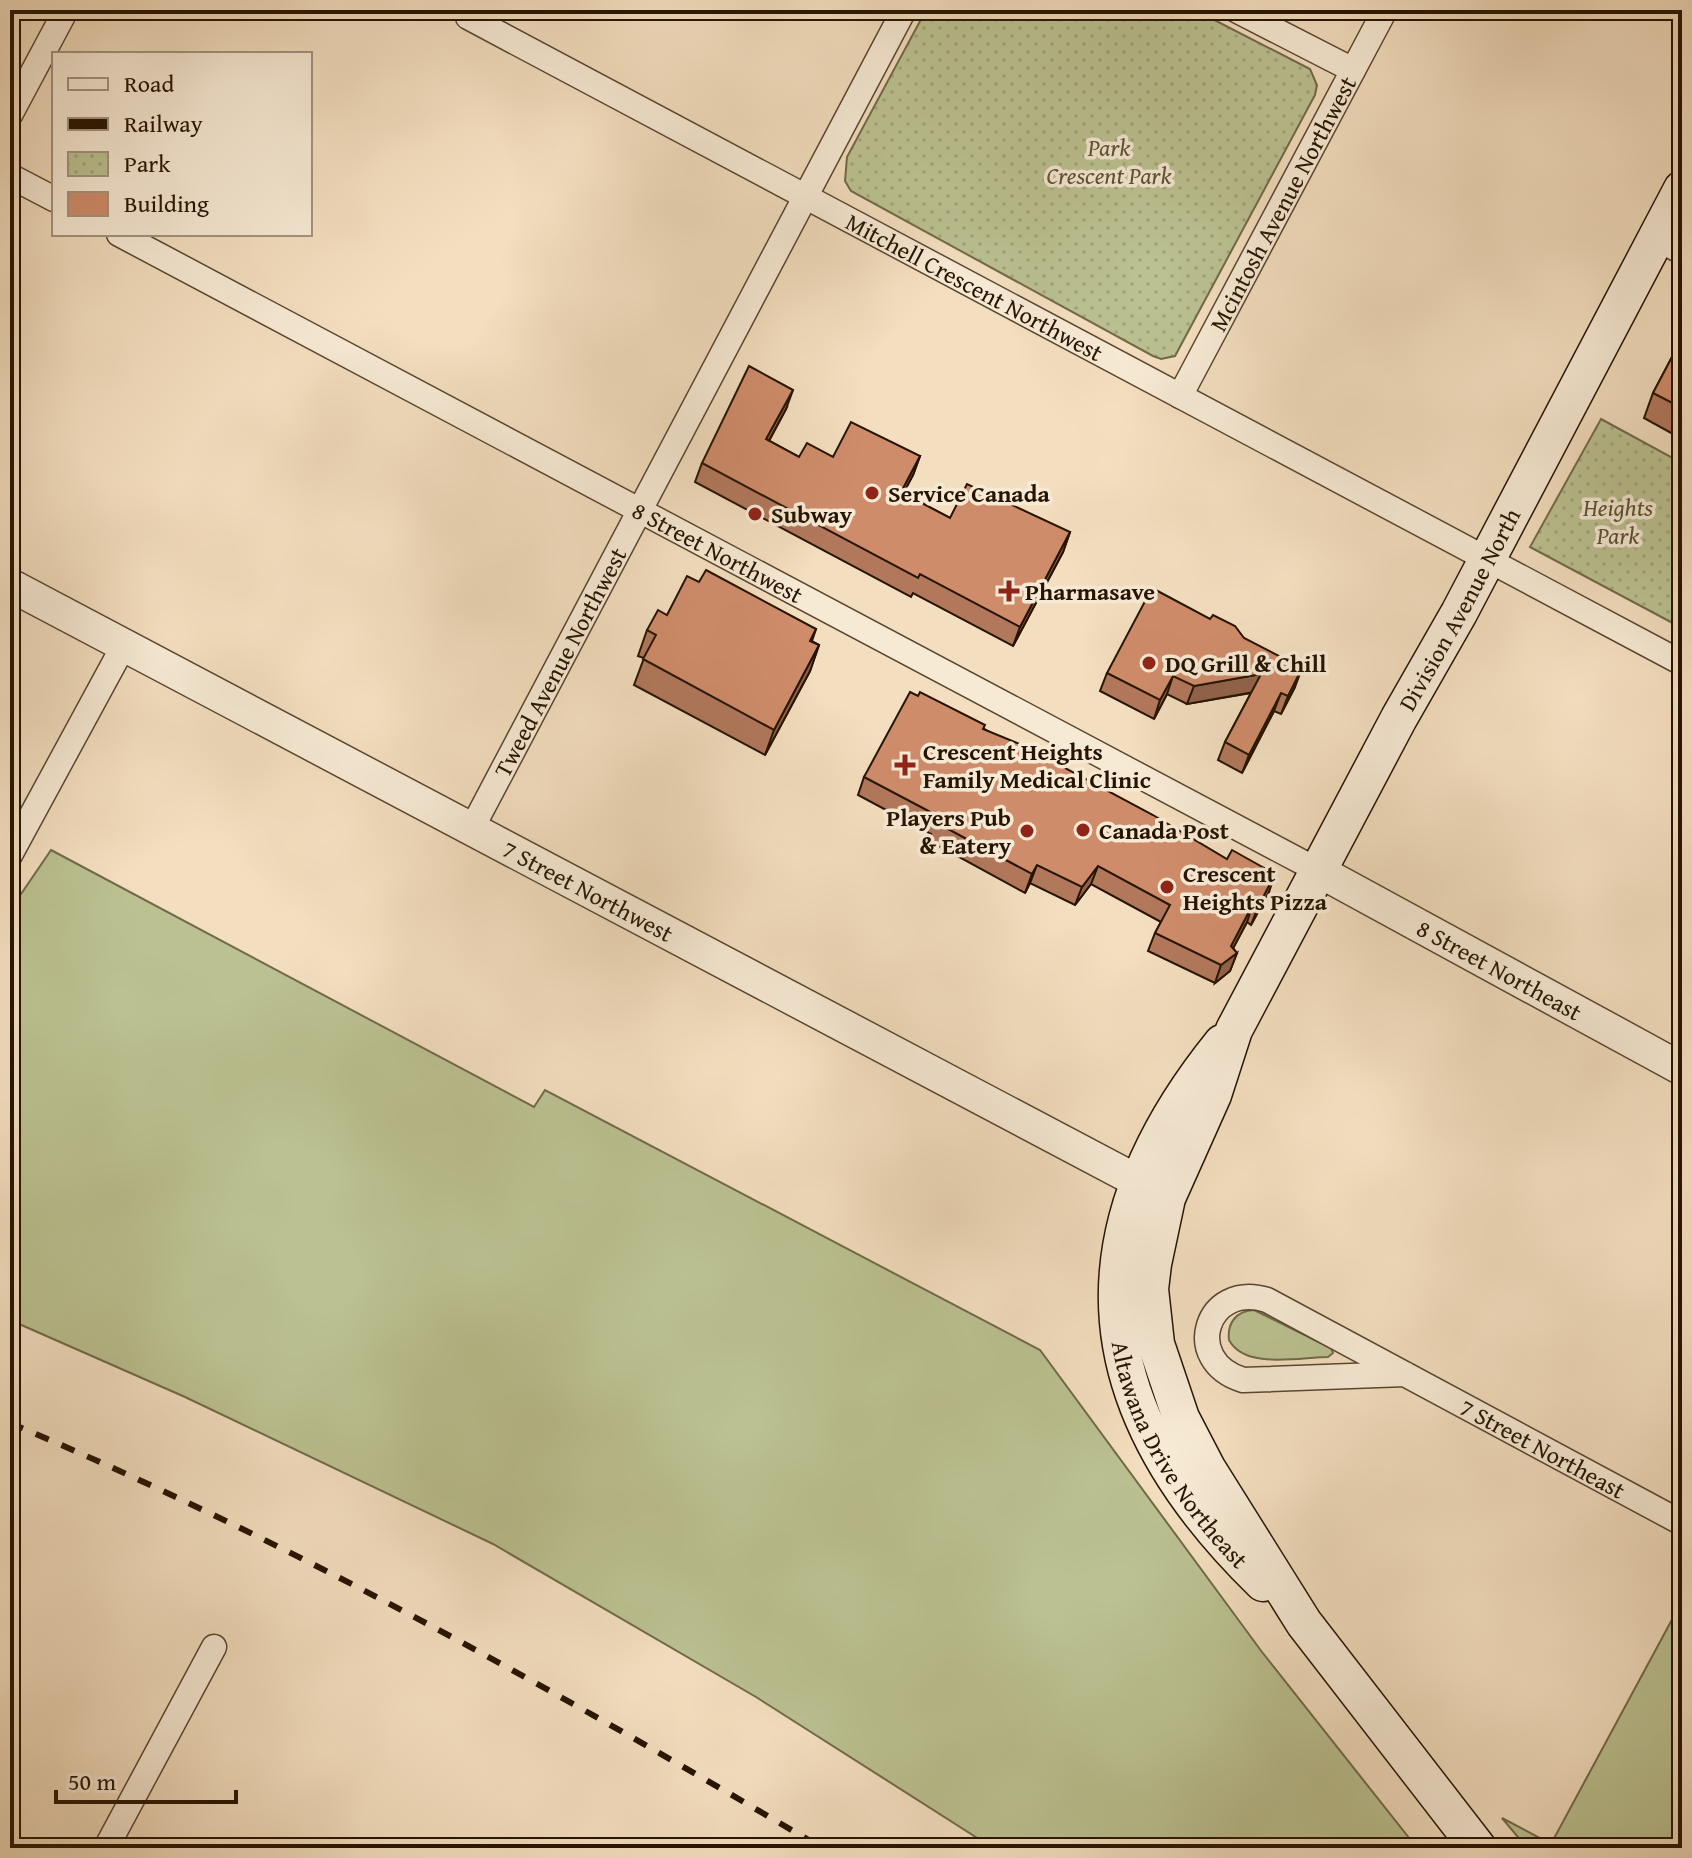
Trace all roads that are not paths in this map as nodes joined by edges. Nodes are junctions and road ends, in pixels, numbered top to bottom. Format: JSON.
{"nodes":[{"id":1,"x":66,"y":10,"type":"edge"},
{"id":2,"x":472,"y":10,"type":"edge"},
{"id":3,"x":904,"y":10,"type":"edge"},
{"id":4,"x":1236,"y":10,"type":"edge"},
{"id":5,"x":1385,"y":10,"type":"edge"},
{"id":6,"x":1353,"y":70,"type":"junction"},
{"id":7,"x":10,"y":115,"type":"edge"},
{"id":8,"x":10,"y":176,"type":"edge"},
{"id":9,"x":1682,"y":189,"type":"edge"},
{"id":10,"x":805,"y":196,"type":"junction"},
{"id":11,"x":52,"y":198,"type":"edge"},
{"id":12,"x":123,"y":236,"type":"edge"},
{"id":13,"x":1669,"y":245,"type":"edge"},
{"id":14,"x":1180,"y":396,"type":"junction"},
{"id":15,"x":639,"y":510,"type":"junction"},
{"id":16,"x":1487,"y":560,"type":"junction"},
{"id":17,"x":10,"y":585,"type":"edge"},
{"id":18,"x":124,"y":645,"type":"junction"},
{"id":19,"x":1682,"y":663,"type":"edge"},
{"id":20,"x":471,"y":830,"type":"junction"},
{"id":21,"x":10,"y":855,"type":"edge"},
{"id":22,"x":1317,"y":870,"type":"junction"},
{"id":23,"x":1682,"y":1069,"type":"edge"},
{"id":24,"x":1153,"y":1190,"type":"junction"},
{"id":25,"x":1135,"y":1262,"type":"joint"},
{"id":26,"x":1405,"y":1374,"type":"junction"},
{"id":27,"x":1682,"y":1523,"type":"edge"},
{"id":28,"x":214,"y":1647,"type":"dead end"},
{"id":29,"x":106,"y":1848,"type":"edge"},
{"id":30,"x":1478,"y":1848,"type":"edge"}],
"edges":[{"from":1,"to":7,"type":"street"},
{"from":2,"to":10,"type":"street","name":"Mitchell Crescent Northwest"},
{"from":3,"to":10,"type":"street","name":"Tweed Avenue Northwest"},
{"from":4,"to":6,"type":"street"},
{"from":5,"to":6,"type":"street","name":"Mcintosh Avenue Northwest"},
{"from":6,"to":14,"type":"street","name":"Mcintosh Avenue Northwest"},
{"from":8,"to":11,"type":"street"},
{"from":9,"to":13,"type":"main road","name":"Division Avenue North"},
{"from":10,"to":14,"type":"street","name":"Mitchell Crescent Northwest"},
{"from":10,"to":15,"type":"street","name":"Tweed Avenue Northwest"},
{"from":12,"to":15,"type":"street","name":"8 Street Northwest"},
{"from":13,"to":16,"type":"main road","name":"Division Avenue North"},
{"from":14,"to":16,"type":"street","name":"Mitchell Crescent Northwest"},
{"from":15,"to":20,"type":"street","name":"Tweed Avenue Northwest"},
{"from":15,"to":22,"type":"street","name":"8 Street Northwest"},
{"from":16,"to":19,"type":"street","name":"Mitchell Crescent Northwest"},
{"from":16,"to":22,"type":"main road","name":"Division Avenue North"},
{"from":17,"to":18,"type":"street","name":"7 Street Northwest"},
{"from":18,"to":20,"type":"street","name":"7 Street Northwest"},
{"from":18,"to":21,"type":"street"},
{"from":20,"to":24,"type":"street","name":"7 Street Northwest"},
{"from":22,"to":23,"type":"street","name":"8 Street Northeast"},
{"from":22,"to":24,"type":"main road","name":"Division Avenue North"},
{"from":24,"to":25,"type":"main road","name":"Division Avenue North"},
{"from":25,"to":30,"type":"main road","name":"Altawana Drive Northeast"},
{"from":26,"to":26,"type":"street","name":"7 Street Northeast"},
{"from":26,"to":27,"type":"street","name":"7 Street Northeast"},
{"from":28,"to":29,"type":"street"}]}
